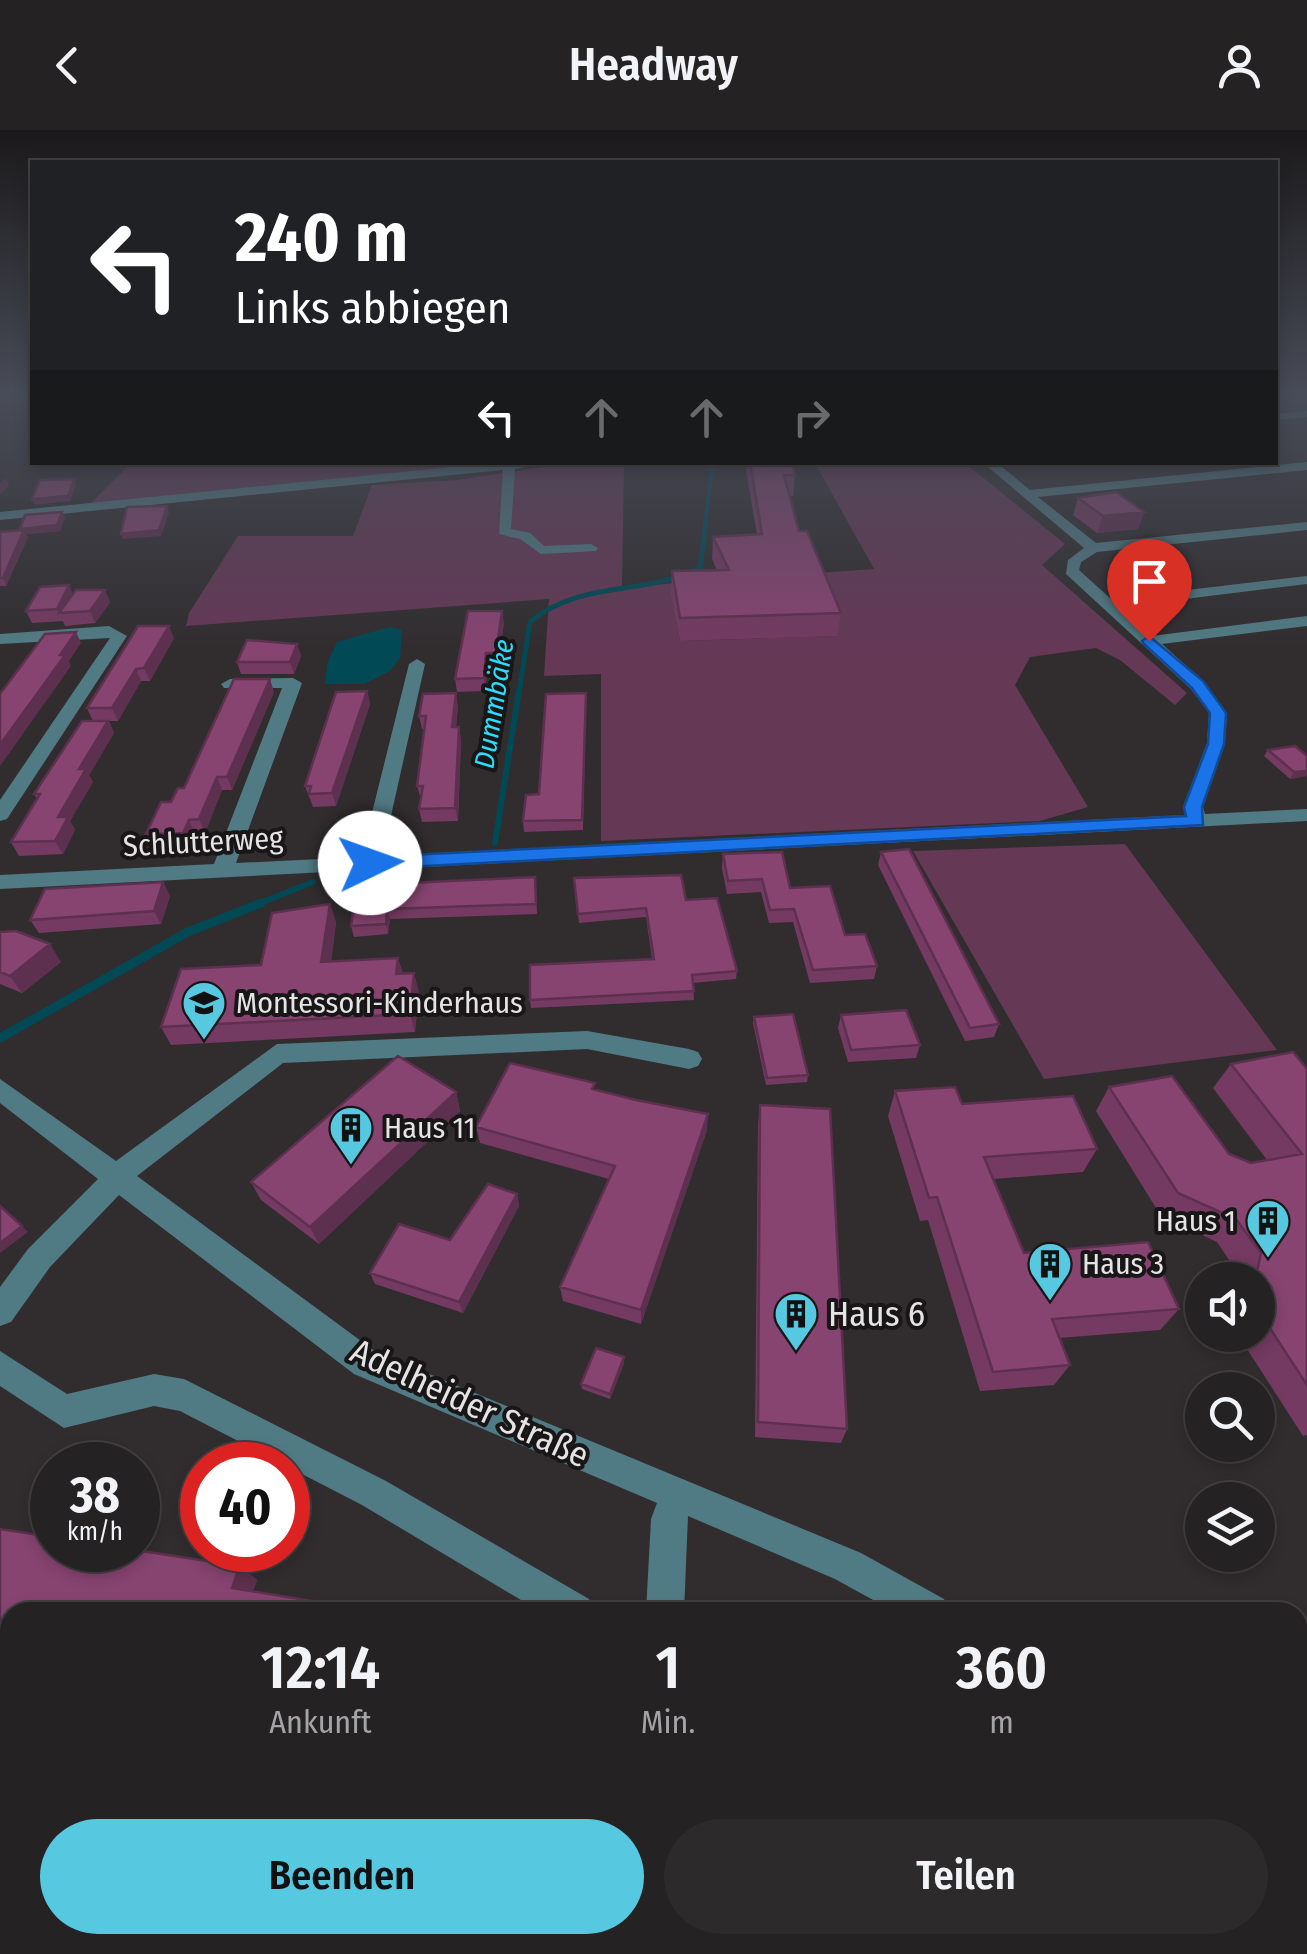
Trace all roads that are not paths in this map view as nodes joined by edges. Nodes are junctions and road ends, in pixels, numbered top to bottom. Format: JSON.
{"nodes":[{"id":1,"x":401,"y":478,"type":"edge"},
{"id":2,"x":507,"y":478,"type":"edge"},
{"id":3,"x":1008,"y":478,"type":"edge"},
{"id":4,"x":1202,"y":478,"type":"edge"},
{"id":5,"x":1027,"y":494,"type":"junction"},
{"id":6,"x":0,"y":516,"type":"edge"},
{"id":7,"x":1307,"y":526,"type":"edge"},
{"id":8,"x":591,"y":548,"type":"dead end"},
{"id":9,"x":1093,"y":548,"type":"junction"},
{"id":10,"x":1307,"y":580,"type":"edge"},
{"id":11,"x":1108,"y":604,"type":"junction"},
{"id":12,"x":1307,"y":621,"type":"edge"},
{"id":13,"x":0,"y":639,"type":"edge"},
{"id":14,"x":1149,"y":641,"type":"junction"},
{"id":15,"x":417,"y":664,"type":"dead end"},
{"id":16,"x":230,"y":684,"type":"edge"},
{"id":17,"x":0,"y":815,"type":"edge"},
{"id":18,"x":1307,"y":815,"type":"edge"},
{"id":19,"x":1196,"y":822,"type":"junction"},
{"id":20,"x":370,"y":863,"type":"junction"},
{"id":21,"x":222,"y":871,"type":"junction"},
{"id":22,"x":0,"y":882,"type":"edge"},
{"id":23,"x":689,"y":1059,"type":"dead end"},
{"id":24,"x":0,"y":1089,"type":"edge"},
{"id":25,"x":110,"y":1187,"type":"junction"},
{"id":26,"x":0,"y":1312,"type":"edge"},
{"id":27,"x":0,"y":1366,"type":"edge"},
{"id":28,"x":677,"y":1495,"type":"junction"},
{"id":29,"x":559,"y":1602,"type":"edge"},
{"id":30,"x":665,"y":1602,"type":"edge"},
{"id":31,"x":914,"y":1602,"type":"edge"}],
"edges":[{"from":1,"to":6,"type":"street"},
{"from":2,"to":8,"type":"street"},
{"from":3,"to":5,"type":"street"},
{"from":4,"to":5,"type":"street"},
{"from":5,"to":9,"type":"street"},
{"from":7,"to":9,"type":"street"},
{"from":9,"to":11,"type":"street"},
{"from":10,"to":11,"type":"street"},
{"from":11,"to":14,"type":"street"},
{"from":12,"to":14,"type":"street"},
{"from":13,"to":17,"type":"street"},
{"from":14,"to":19,"type":"street"},
{"from":15,"to":20,"type":"street"},
{"from":16,"to":21,"type":"street"},
{"from":18,"to":19,"type":"street","name":"Schlutterweg"},
{"from":19,"to":20,"type":"street","name":"Schlutterweg"},
{"from":20,"to":21,"type":"street","name":"Schlutterweg"},
{"from":21,"to":22,"type":"street","name":"Schlutterweg"},
{"from":23,"to":25,"type":"street"},
{"from":24,"to":25,"type":"street","name":"Adelheider Straße"},
{"from":25,"to":26,"type":"street"},
{"from":25,"to":28,"type":"street","name":"Adelheider Straße"},
{"from":27,"to":29,"type":"street"},
{"from":28,"to":30,"type":"street"},
{"from":28,"to":31,"type":"street","name":"Adelheider Straße"}]}
